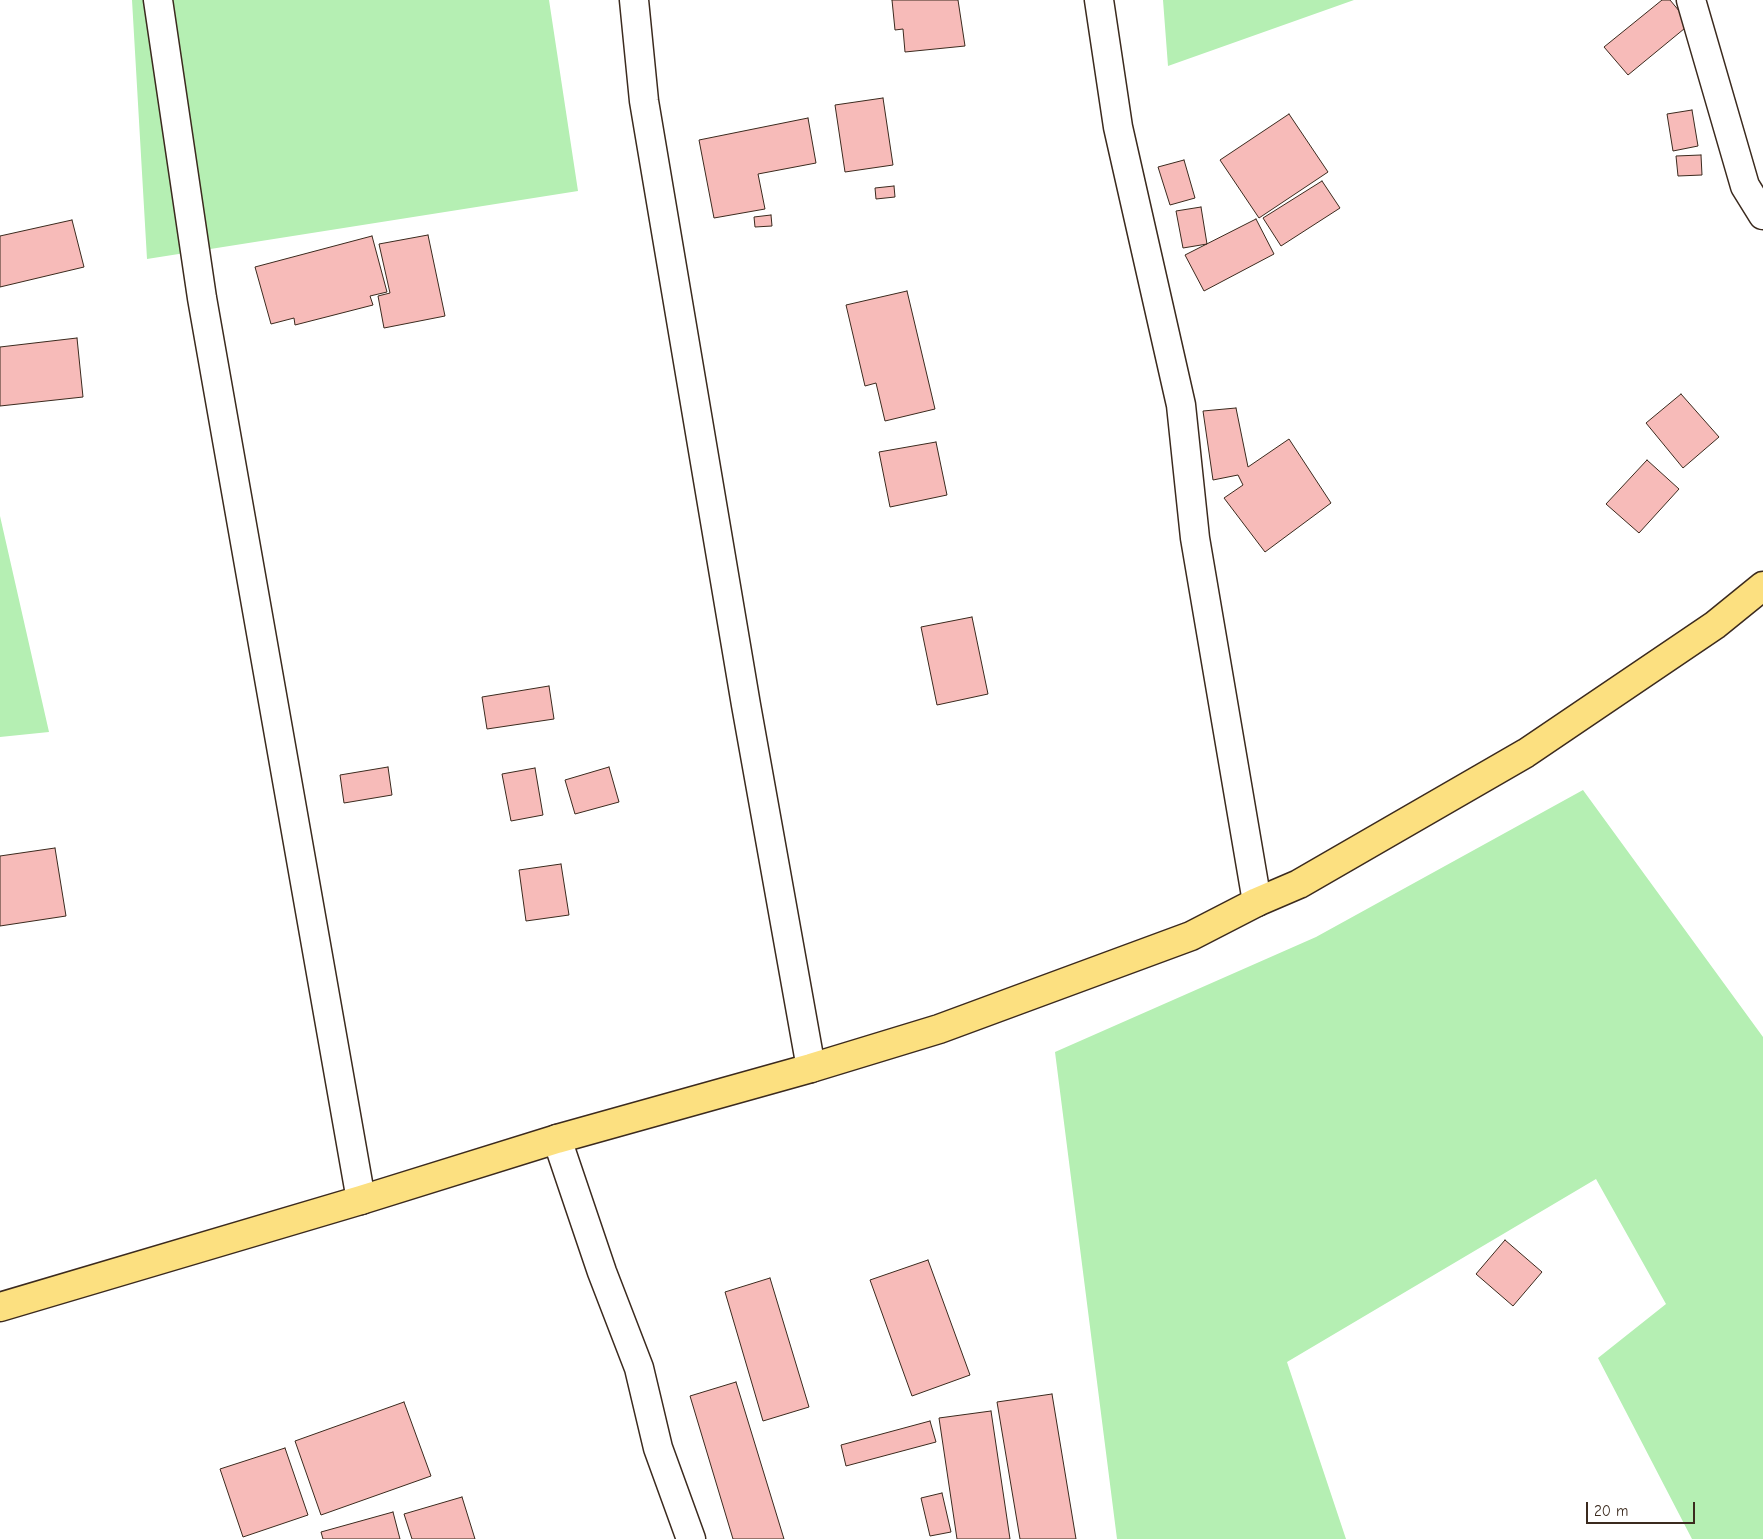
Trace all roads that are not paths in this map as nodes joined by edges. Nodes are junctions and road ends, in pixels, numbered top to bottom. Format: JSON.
{"nodes":[{"id":1,"x":158,"y":0,"type":"edge"},
{"id":2,"x":634,"y":0,"type":"edge"},
{"id":3,"x":1099,"y":0,"type":"edge"},
{"id":4,"x":1691,"y":0,"type":"edge"},
{"id":5,"x":1763,"y":215,"type":"edge"},
{"id":6,"x":1763,"y":586,"type":"edge"},
{"id":7,"x":1257,"y":902,"type":"junction"},
{"id":8,"x":811,"y":1068,"type":"junction"},
{"id":9,"x":557,"y":1139,"type":"junction"},
{"id":10,"x":361,"y":1200,"type":"junction"},
{"id":11,"x":0,"y":1307,"type":"edge"},
{"id":12,"x":691,"y":1539,"type":"edge"}],
"edges":[{"from":1,"to":10,"type":"street"},
{"from":2,"to":8,"type":"street"},
{"from":3,"to":7,"type":"street"},
{"from":4,"to":5,"type":"street"},
{"from":6,"to":7,"type":"main road"},
{"from":7,"to":8,"type":"main road"},
{"from":8,"to":9,"type":"main road"},
{"from":9,"to":10,"type":"main road"},
{"from":9,"to":12,"type":"street"},
{"from":10,"to":11,"type":"main road"}]}
